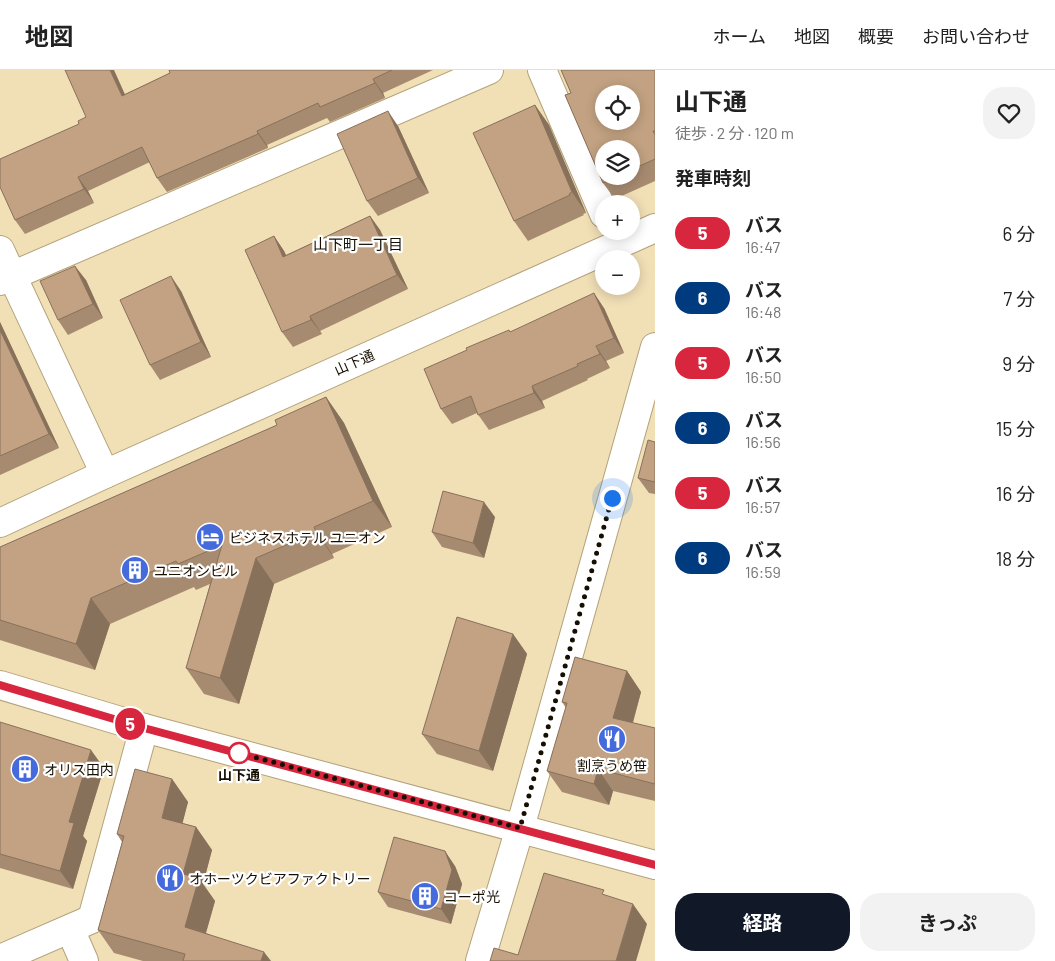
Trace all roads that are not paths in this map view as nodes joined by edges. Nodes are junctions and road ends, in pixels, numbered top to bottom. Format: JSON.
{"nodes":[{"id":1,"x":489,"y":70,"type":"edge"},
{"id":2,"x":542,"y":70,"type":"edge"},
{"id":3,"x":596,"y":195,"type":"edge"},
{"id":4,"x":655,"y":228,"type":"edge"},
{"id":5,"x":640,"y":232,"type":"edge"},
{"id":6,"x":610,"y":240,"type":"edge"},
{"id":7,"x":0,"y":250,"type":"edge"},
{"id":8,"x":6,"y":278,"type":"edge"},
{"id":9,"x":655,"y":347,"type":"edge"},
{"id":10,"x":104,"y":474,"type":"junction"},
{"id":11,"x":0,"y":523,"type":"edge"},
{"id":12,"x":0,"y":685,"type":"edge"},
{"id":13,"x":144,"y":728,"type":"junction"},
{"id":14,"x":520,"y":828,"type":"junction"},
{"id":15,"x":655,"y":865,"type":"edge"},
{"id":16,"x":70,"y":929,"type":"junction"},
{"id":17,"x":0,"y":959,"type":"edge"},
{"id":18,"x":84,"y":961,"type":"edge"},
{"id":19,"x":480,"y":961,"type":"edge"}],
"edges":[{"from":1,"to":8,"type":"street"},
{"from":2,"to":3,"type":"street"},
{"from":4,"to":5,"type":"street","name":"山下通"},
{"from":6,"to":10,"type":"street","name":"山下通"},
{"from":7,"to":8,"type":"street"},
{"from":8,"to":10,"type":"street"},
{"from":9,"to":14,"type":"street"},
{"from":10,"to":11,"type":"street","name":"山下通"},
{"from":12,"to":13,"type":"street"},
{"from":13,"to":14,"type":"street"},
{"from":13,"to":16,"type":"street"},
{"from":14,"to":15,"type":"street"},
{"from":14,"to":19,"type":"street"},
{"from":16,"to":17,"type":"street"},
{"from":16,"to":18,"type":"street"}]}
